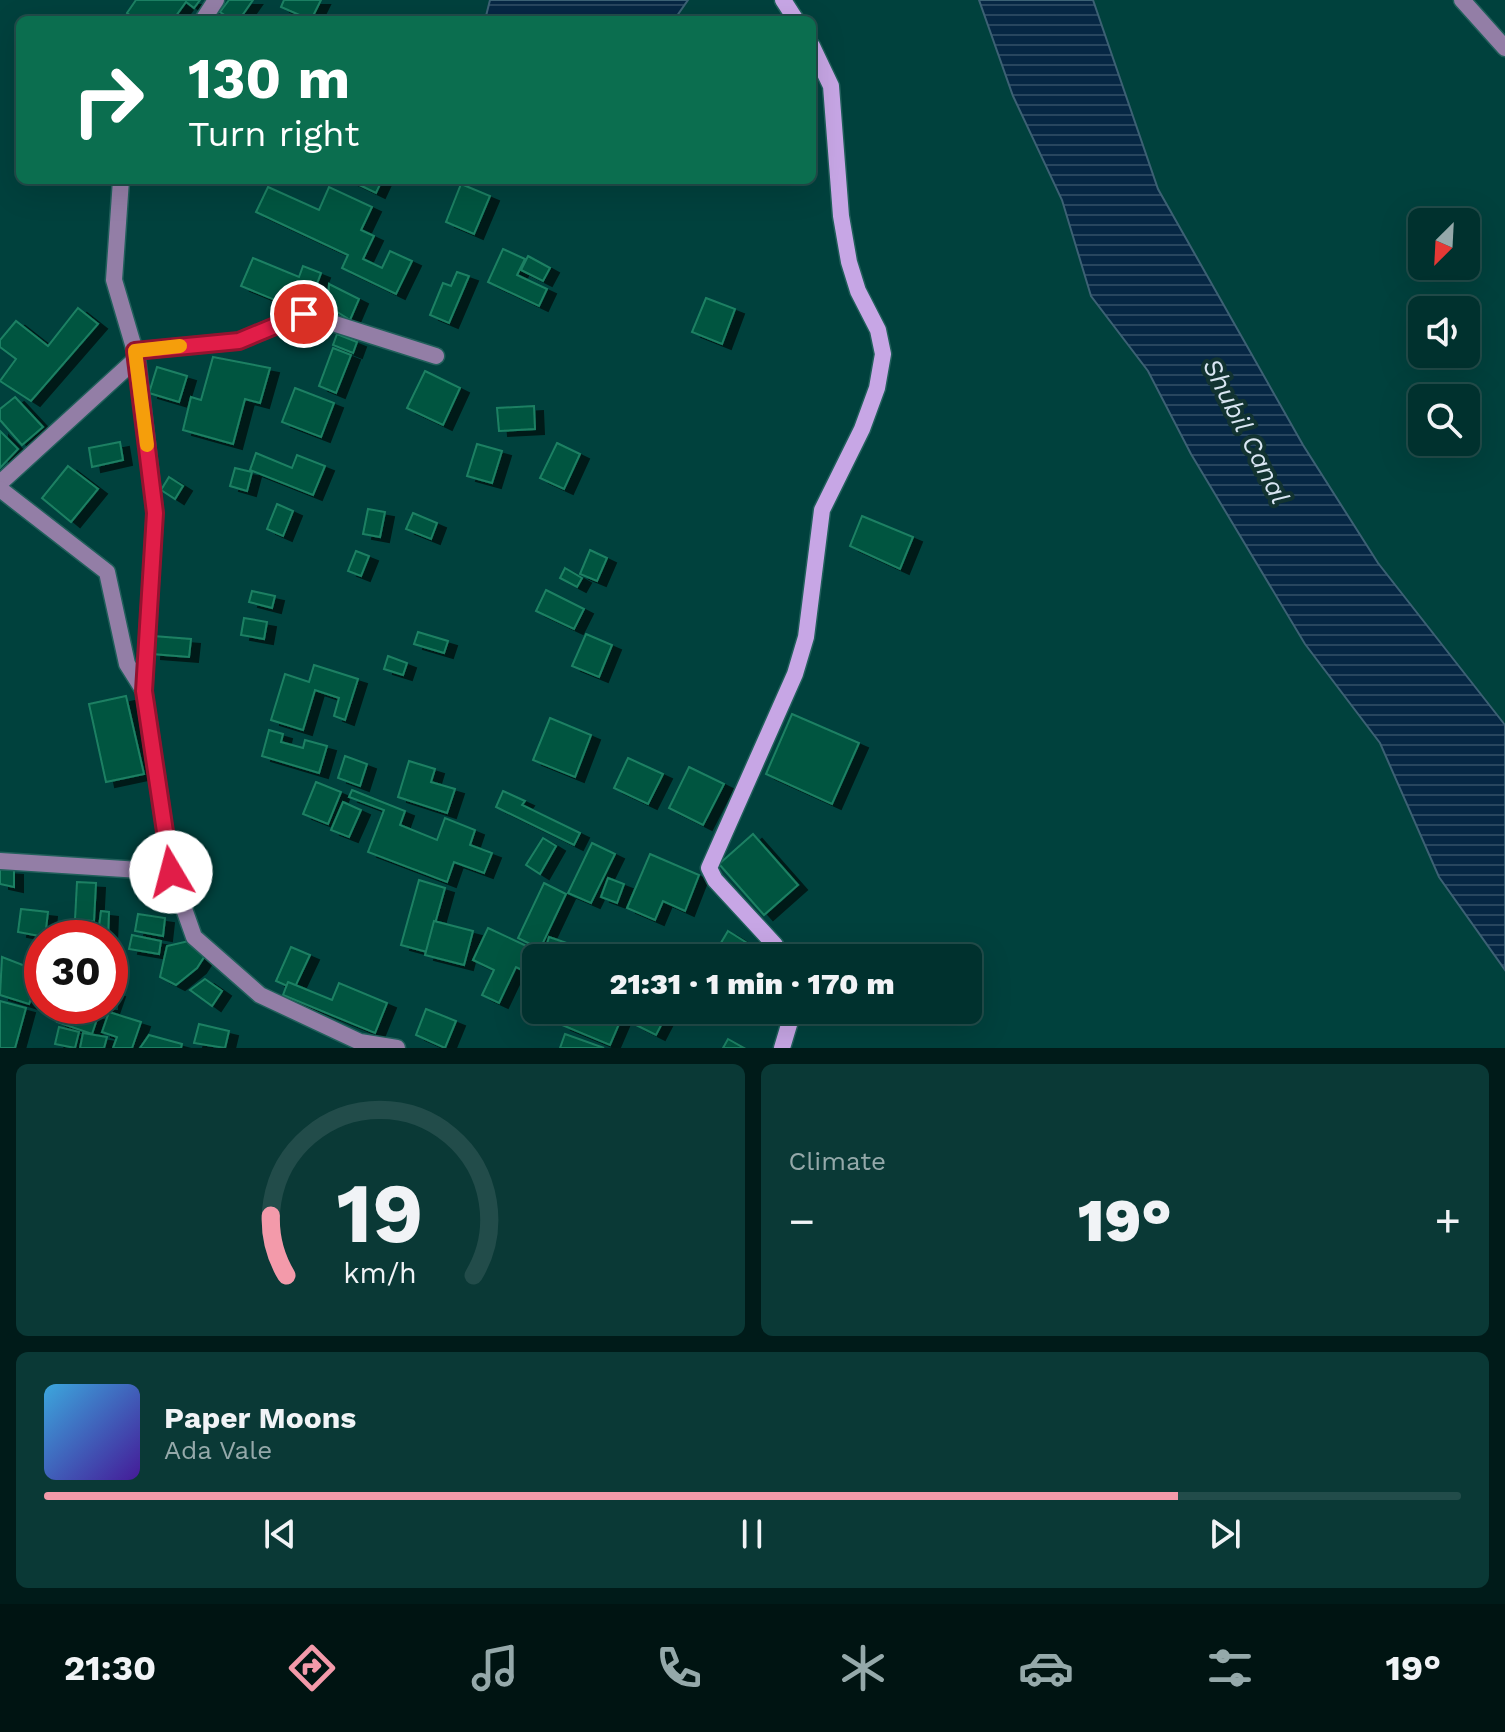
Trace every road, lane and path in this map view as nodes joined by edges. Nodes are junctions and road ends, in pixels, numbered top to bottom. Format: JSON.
{"nodes":[{"id":1,"x":1462,"y":0,"type":"edge"},
{"id":2,"x":1505,"y":48,"type":"edge"},
{"id":3,"x":816,"y":54,"type":"edge"},
{"id":4,"x":121,"y":184,"type":"edge"},
{"id":5,"x":136,"y":354,"type":"junction"},
{"id":6,"x":436,"y":356,"type":"dead end"},
{"id":7,"x":0,"y":483,"type":"edge"},
{"id":8,"x":0,"y":489,"type":"edge"},
{"id":9,"x":144,"y":691,"type":"junction"},
{"id":10,"x":0,"y":861,"type":"edge"},
{"id":11,"x":171,"y":872,"type":"junction"},
{"id":12,"x":774,"y":944,"type":"edge"},
{"id":13,"x":789,"y":1024,"type":"edge"},
{"id":14,"x":397,"y":1048,"type":"edge"},
{"id":15,"x":782,"y":1048,"type":"edge"}],
"edges":[{"from":1,"to":2,"type":"street"},
{"from":3,"to":12,"type":"street"},
{"from":4,"to":5,"type":"street"},
{"from":5,"to":6,"type":"street"},
{"from":5,"to":7,"type":"street"},
{"from":5,"to":9,"type":"street"},
{"from":8,"to":9,"type":"street"},
{"from":9,"to":11,"type":"street"},
{"from":10,"to":11,"type":"street"},
{"from":11,"to":14,"type":"street"},
{"from":13,"to":15,"type":"street"}]}
